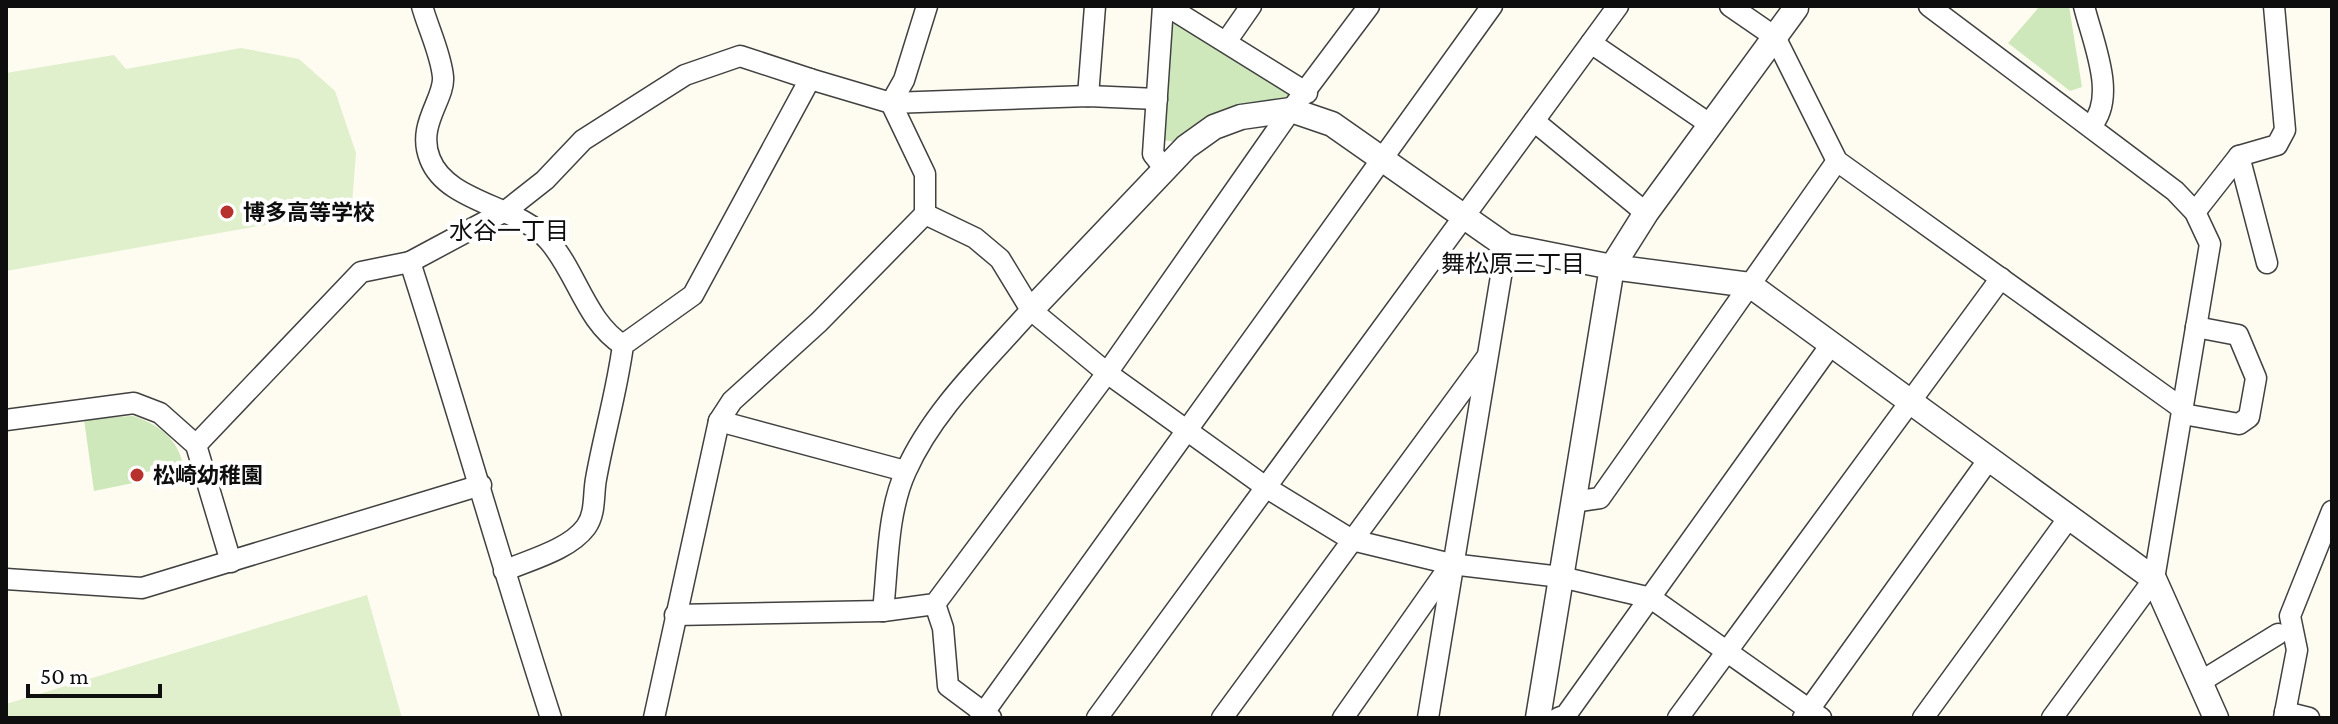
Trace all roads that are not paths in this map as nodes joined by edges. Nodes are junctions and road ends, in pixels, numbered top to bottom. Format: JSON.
{"nodes":[{"id":1,"x":422,"y":6,"type":"edge"},
{"id":2,"x":927,"y":6,"type":"edge"},
{"id":3,"x":1095,"y":6,"type":"edge"},
{"id":4,"x":1165,"y":6,"type":"edge"},
{"id":5,"x":1251,"y":6,"type":"edge"},
{"id":6,"x":1369,"y":6,"type":"edge"},
{"id":7,"x":1492,"y":6,"type":"edge"},
{"id":8,"x":1618,"y":6,"type":"edge"},
{"id":9,"x":1730,"y":6,"type":"edge"},
{"id":10,"x":1929,"y":6,"type":"edge"},
{"id":11,"x":2084,"y":6,"type":"edge"},
{"id":12,"x":2274,"y":6,"type":"edge"},
{"id":13,"x":1797,"y":7,"type":"edge"},
{"id":14,"x":1775,"y":37,"type":"junction"},
{"id":15,"x":1226,"y":42,"type":"junction"},
{"id":16,"x":1591,"y":43,"type":"junction"},
{"id":17,"x":810,"y":79,"type":"junction"},
{"id":18,"x":1088,"y":96,"type":"junction"},
{"id":19,"x":1157,"y":99,"type":"junction"},
{"id":20,"x":1299,"y":102,"type":"junction"},
{"id":21,"x":891,"y":103,"type":"junction"},
{"id":22,"x":1534,"y":121,"type":"junction"},
{"id":23,"x":1711,"y":125,"type":"junction"},
{"id":24,"x":2091,"y":126,"type":"junction"},
{"id":25,"x":2239,"y":156,"type":"junction"},
{"id":26,"x":1382,"y":158,"type":"junction"},
{"id":27,"x":1837,"y":161,"type":"junction"},
{"id":28,"x":1165,"y":169,"type":"junction"},
{"id":29,"x":507,"y":210,"type":"junction"},
{"id":30,"x":2195,"y":212,"type":"junction"},
{"id":31,"x":1646,"y":213,"type":"junction"},
{"id":32,"x":925,"y":214,"type":"junction"},
{"id":33,"x":1466,"y":216,"type":"junction"},
{"id":34,"x":1506,"y":246,"type":"junction"},
{"id":35,"x":410,"y":262,"type":"junction"},
{"id":36,"x":2267,"y":263,"type":"dead end"},
{"id":37,"x":1612,"y":267,"type":"junction"},
{"id":38,"x":2001,"y":278,"type":"junction"},
{"id":39,"x":1750,"y":285,"type":"junction"},
{"id":40,"x":1031,"y":310,"type":"junction"},
{"id":41,"x":2196,"y":327,"type":"junction"},
{"id":42,"x":623,"y":345,"type":"junction"},
{"id":43,"x":1830,"y":346,"type":"junction"},
{"id":44,"x":1489,"y":354,"type":"junction"},
{"id":45,"x":1107,"y":373,"type":"junction"},
{"id":46,"x":1910,"y":400,"type":"junction"},
{"id":47,"x":2183,"y":412,"type":"junction"},
{"id":48,"x":6,"y":420,"type":"edge"},
{"id":49,"x":719,"y":421,"type":"junction"},
{"id":50,"x":1188,"y":431,"type":"junction"},
{"id":51,"x":196,"y":445,"type":"junction"},
{"id":52,"x":1989,"y":459,"type":"junction"},
{"id":53,"x":905,"y":471,"type":"junction"},
{"id":54,"x":481,"y":485,"type":"junction"},
{"id":55,"x":1267,"y":488,"type":"junction"},
{"id":56,"x":1573,"y":502,"type":"junction"},
{"id":57,"x":2332,"y":511,"type":"edge"},
{"id":58,"x":2070,"y":516,"type":"junction"},
{"id":59,"x":1352,"y":540,"type":"junction"},
{"id":60,"x":231,"y":562,"type":"junction"},
{"id":61,"x":1451,"y":564,"type":"junction"},
{"id":62,"x":504,"y":571,"type":"junction"},
{"id":63,"x":1561,"y":577,"type":"junction"},
{"id":64,"x":6,"y":579,"type":"edge"},
{"id":65,"x":2154,"y":579,"type":"junction"},
{"id":66,"x":1651,"y":598,"type":"junction"},
{"id":67,"x":935,"y":604,"type":"junction"},
{"id":68,"x":883,"y":611,"type":"junction"},
{"id":69,"x":675,"y":615,"type":"junction"},
{"id":70,"x":2278,"y":634,"type":"dead end"},
{"id":71,"x":1725,"y":653,"type":"junction"},
{"id":72,"x":2200,"y":682,"type":"junction"},
{"id":73,"x":1811,"y":715,"type":"edge"},
{"id":74,"x":2285,"y":715,"type":"edge"},
{"id":75,"x":985,"y":716,"type":"edge"},
{"id":76,"x":551,"y":718,"type":"edge"},
{"id":77,"x":654,"y":718,"type":"edge"},
{"id":78,"x":1097,"y":718,"type":"edge"},
{"id":79,"x":1222,"y":718,"type":"edge"},
{"id":80,"x":1343,"y":718,"type":"edge"},
{"id":81,"x":1428,"y":718,"type":"edge"},
{"id":82,"x":1538,"y":718,"type":"edge"},
{"id":83,"x":1558,"y":718,"type":"edge"},
{"id":84,"x":1678,"y":718,"type":"edge"},
{"id":85,"x":1923,"y":718,"type":"edge"},
{"id":86,"x":2052,"y":718,"type":"edge"},
{"id":87,"x":2216,"y":718,"type":"edge"},
{"id":88,"x":2309,"y":718,"type":"edge"}],
"edges":[{"from":1,"to":29,"type":"street"},
{"from":2,"to":21,"type":"street"},
{"from":3,"to":18,"type":"street"},
{"from":4,"to":15,"type":"street"},
{"from":4,"to":19,"type":"street"},
{"from":5,"to":15,"type":"street"},
{"from":6,"to":20,"type":"street"},
{"from":7,"to":26,"type":"street"},
{"from":8,"to":16,"type":"street"},
{"from":9,"to":14,"type":"street"},
{"from":10,"to":24,"type":"street"},
{"from":11,"to":24,"type":"street"},
{"from":12,"to":25,"type":"street"},
{"from":13,"to":14,"type":"street"},
{"from":14,"to":23,"type":"street"},
{"from":14,"to":27,"type":"street"},
{"from":15,"to":20,"type":"street"},
{"from":16,"to":22,"type":"street"},
{"from":16,"to":23,"type":"street"},
{"from":17,"to":21,"type":"street"},
{"from":17,"to":29,"type":"street"},
{"from":17,"to":42,"type":"street"},
{"from":18,"to":19,"type":"street"},
{"from":18,"to":21,"type":"street"},
{"from":19,"to":28,"type":"street"},
{"from":20,"to":26,"type":"street"},
{"from":20,"to":28,"type":"street"},
{"from":20,"to":45,"type":"street"},
{"from":21,"to":32,"type":"street"},
{"from":22,"to":31,"type":"street"},
{"from":22,"to":33,"type":"street"},
{"from":23,"to":31,"type":"street"},
{"from":24,"to":30,"type":"street"},
{"from":25,"to":30,"type":"street"},
{"from":25,"to":36,"type":"street"},
{"from":26,"to":33,"type":"street"},
{"from":26,"to":50,"type":"street"},
{"from":27,"to":38,"type":"street"},
{"from":27,"to":39,"type":"street"},
{"from":28,"to":40,"type":"street"},
{"from":29,"to":35,"type":"street"},
{"from":29,"to":42,"type":"street"},
{"from":30,"to":41,"type":"street"},
{"from":31,"to":37,"type":"street"},
{"from":32,"to":40,"type":"street"},
{"from":32,"to":49,"type":"street"},
{"from":33,"to":34,"type":"street"},
{"from":33,"to":55,"type":"street"},
{"from":34,"to":37,"type":"street"},
{"from":34,"to":44,"type":"street"},
{"from":35,"to":51,"type":"street"},
{"from":35,"to":54,"type":"street"},
{"from":37,"to":39,"type":"street"},
{"from":37,"to":56,"type":"street"},
{"from":38,"to":46,"type":"street"},
{"from":38,"to":47,"type":"street"},
{"from":39,"to":43,"type":"street"},
{"from":39,"to":56,"type":"street"},
{"from":40,"to":45,"type":"street"},
{"from":40,"to":53,"type":"street"},
{"from":41,"to":47,"type":"street"},
{"from":41,"to":47,"type":"street"},
{"from":42,"to":62,"type":"street"},
{"from":43,"to":46,"type":"street"},
{"from":43,"to":66,"type":"street"},
{"from":44,"to":59,"type":"street"},
{"from":44,"to":61,"type":"street"},
{"from":45,"to":50,"type":"street"},
{"from":45,"to":67,"type":"street"},
{"from":46,"to":52,"type":"street"},
{"from":46,"to":71,"type":"street"},
{"from":47,"to":65,"type":"street"},
{"from":48,"to":51,"type":"street"},
{"from":49,"to":53,"type":"street"},
{"from":49,"to":69,"type":"street"},
{"from":50,"to":55,"type":"street"},
{"from":50,"to":75,"type":"street"},
{"from":51,"to":60,"type":"street"},
{"from":52,"to":58,"type":"street"},
{"from":52,"to":73,"type":"street"},
{"from":53,"to":68,"type":"street"},
{"from":54,"to":60,"type":"street"},
{"from":54,"to":62,"type":"street"},
{"from":55,"to":59,"type":"street"},
{"from":55,"to":78,"type":"street"},
{"from":56,"to":63,"type":"street"},
{"from":57,"to":74,"type":"street"},
{"from":58,"to":65,"type":"street"},
{"from":58,"to":85,"type":"street"},
{"from":59,"to":61,"type":"street"},
{"from":59,"to":79,"type":"street"},
{"from":60,"to":64,"type":"street"},
{"from":61,"to":63,"type":"street"},
{"from":61,"to":80,"type":"street"},
{"from":61,"to":81,"type":"street"},
{"from":62,"to":76,"type":"street"},
{"from":63,"to":66,"type":"street"},
{"from":63,"to":82,"type":"street"},
{"from":65,"to":72,"type":"street"},
{"from":65,"to":86,"type":"street"},
{"from":66,"to":71,"type":"street"},
{"from":66,"to":83,"type":"street"},
{"from":67,"to":68,"type":"street"},
{"from":67,"to":75,"type":"street"},
{"from":68,"to":69,"type":"street"},
{"from":69,"to":77,"type":"street"},
{"from":70,"to":72,"type":"street"},
{"from":71,"to":73,"type":"street"},
{"from":71,"to":84,"type":"street"},
{"from":72,"to":87,"type":"street"},
{"from":74,"to":88,"type":"street"}]}
